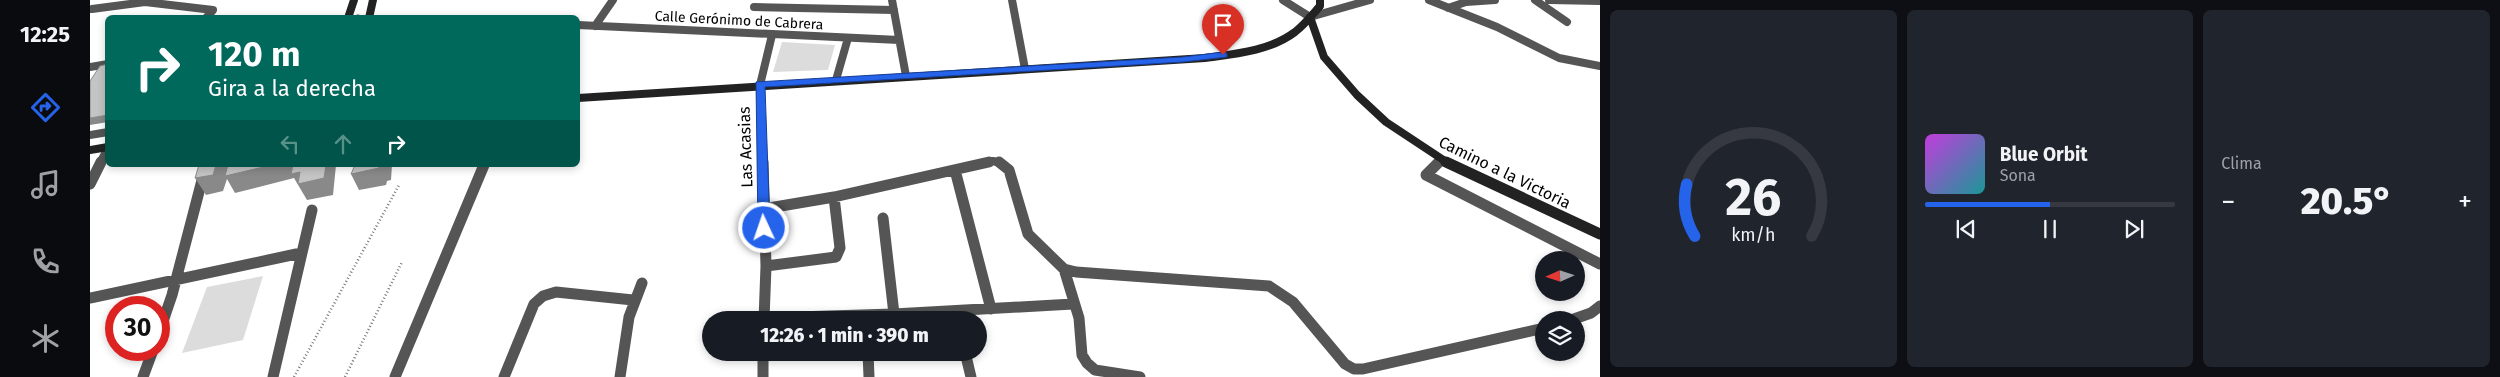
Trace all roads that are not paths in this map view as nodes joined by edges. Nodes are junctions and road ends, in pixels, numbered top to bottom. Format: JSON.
{"nodes":[{"id":1,"x":97,"y":0,"type":"edge"},
{"id":2,"x":354,"y":0,"type":"edge"},
{"id":3,"x":373,"y":0,"type":"edge"},
{"id":4,"x":613,"y":0,"type":"edge"},
{"id":5,"x":892,"y":0,"type":"edge"},
{"id":6,"x":1012,"y":0,"type":"edge"},
{"id":7,"x":1283,"y":0,"type":"edge"},
{"id":8,"x":1320,"y":0,"type":"edge"},
{"id":9,"x":1370,"y":0,"type":"edge"},
{"id":10,"x":1429,"y":0,"type":"edge"},
{"id":11,"x":1495,"y":0,"type":"edge"},
{"id":12,"x":1535,"y":0,"type":"edge"},
{"id":13,"x":1549,"y":0,"type":"edge"},
{"id":14,"x":1600,"y":1,"type":"edge"},
{"id":15,"x":754,"y":6,"type":"dead end"},
{"id":16,"x":1448,"y":8,"type":"junction"},
{"id":17,"x":193,"y":9,"type":"junction"},
{"id":18,"x":91,"y":10,"type":"edge"},
{"id":19,"x":894,"y":10,"type":"junction"},
{"id":20,"x":189,"y":15,"type":"edge"},
{"id":21,"x":209,"y":15,"type":"edge"},
{"id":22,"x":349,"y":15,"type":"edge"},
{"id":23,"x":370,"y":15,"type":"edge"},
{"id":24,"x":1310,"y":17,"type":"junction"},
{"id":25,"x":1567,"y":22,"type":"dead end"},
{"id":26,"x":580,"y":25,"type":"edge"},
{"id":27,"x":595,"y":26,"type":"junction"},
{"id":28,"x":772,"y":35,"type":"junction"},
{"id":29,"x":848,"y":38,"type":"junction"},
{"id":30,"x":899,"y":40,"type":"junction"},
{"id":31,"x":105,"y":64,"type":"edge"},
{"id":32,"x":1596,"y":66,"type":"edge"},
{"id":33,"x":90,"y":67,"type":"edge"},
{"id":34,"x":1025,"y":69,"type":"junction"},
{"id":35,"x":1600,"y":72,"type":"edge"},
{"id":36,"x":906,"y":76,"type":"junction"},
{"id":37,"x":836,"y":80,"type":"junction"},
{"id":38,"x":760,"y":84,"type":"junction"},
{"id":39,"x":580,"y":98,"type":"edge"},
{"id":40,"x":105,"y":132,"type":"edge"},
{"id":41,"x":90,"y":135,"type":"edge"},
{"id":42,"x":105,"y":148,"type":"edge"},
{"id":43,"x":90,"y":150,"type":"edge"},
{"id":44,"x":1441,"y":160,"type":"junction"},
{"id":45,"x":99,"y":162,"type":"edge"},
{"id":46,"x":205,"y":167,"type":"edge"},
{"id":47,"x":483,"y":167,"type":"edge"},
{"id":48,"x":955,"y":170,"type":"junction"},
{"id":49,"x":90,"y":184,"type":"edge"},
{"id":50,"x":834,"y":198,"type":"junction"},
{"id":51,"x":763,"y":209,"type":"junction"},
{"id":52,"x":312,"y":210,"type":"dead end"},
{"id":53,"x":883,"y":218,"type":"dead end"},
{"id":54,"x":1600,"y":234,"type":"edge"},
{"id":55,"x":301,"y":253,"type":"junction"},
{"id":56,"x":1600,"y":264,"type":"edge"},
{"id":57,"x":766,"y":266,"type":"junction"},
{"id":58,"x":1064,"y":269,"type":"junction"},
{"id":59,"x":176,"y":280,"type":"junction"},
{"id":60,"x":642,"y":283,"type":"dead end"},
{"id":61,"x":90,"y":298,"type":"edge"},
{"id":62,"x":170,"y":299,"type":"edge"},
{"id":63,"x":633,"y":300,"type":"junction"},
{"id":64,"x":1073,"y":304,"type":"junction"},
{"id":65,"x":1600,"y":306,"type":"edge"},
{"id":66,"x":991,"y":309,"type":"junction"},
{"id":67,"x":764,"y":311,"type":"edge"},
{"id":68,"x":894,"y":311,"type":"edge"},
{"id":69,"x":981,"y":311,"type":"edge"},
{"id":70,"x":1585,"y":315,"type":"edge"},
{"id":71,"x":1535,"y":330,"type":"edge"},
{"id":72,"x":149,"y":361,"type":"edge"},
{"id":73,"x":763,"y":361,"type":"edge"},
{"id":74,"x":868,"y":361,"type":"edge"},
{"id":75,"x":968,"y":361,"type":"edge"},
{"id":76,"x":143,"y":377,"type":"edge"},
{"id":77,"x":273,"y":377,"type":"edge"},
{"id":78,"x":395,"y":377,"type":"edge"},
{"id":79,"x":504,"y":377,"type":"edge"},
{"id":80,"x":620,"y":377,"type":"edge"},
{"id":81,"x":763,"y":377,"type":"edge"},
{"id":82,"x":869,"y":377,"type":"edge"},
{"id":83,"x":971,"y":377,"type":"edge"},
{"id":84,"x":1140,"y":377,"type":"edge"}],
"edges":[{"from":1,"to":18,"type":"street"},
{"from":2,"to":22,"type":"street"},
{"from":3,"to":23,"type":"street"},
{"from":4,"to":27,"type":"street"},
{"from":5,"to":19,"type":"street"},
{"from":6,"to":34,"type":"street"},
{"from":7,"to":24,"type":"street"},
{"from":8,"to":24,"type":"street"},
{"from":9,"to":24,"type":"street"},
{"from":10,"to":16,"type":"street"},
{"from":11,"to":16,"type":"street"},
{"from":12,"to":25,"type":"street"},
{"from":13,"to":14,"type":"street"},
{"from":15,"to":19,"type":"street"},
{"from":16,"to":32,"type":"street"},
{"from":17,"to":18,"type":"street"},
{"from":17,"to":20,"type":"street"},
{"from":17,"to":21,"type":"street"},
{"from":19,"to":30,"type":"street"},
{"from":24,"to":34,"type":"street"},
{"from":24,"to":44,"type":"street","name":"Camino a la Victoria"},
{"from":26,"to":27,"type":"street","name":"Calle Gerónimo de Cabrera"},
{"from":27,"to":28,"type":"street","name":"Calle Gerónimo de Cabrera"},
{"from":28,"to":29,"type":"street","name":"Calle Gerónimo de Cabrera"},
{"from":28,"to":38,"type":"street","name":"Las Acasias"},
{"from":29,"to":30,"type":"street","name":"Calle Gerónimo de Cabrera"},
{"from":29,"to":37,"type":"street"},
{"from":30,"to":36,"type":"street"},
{"from":31,"to":33,"type":"street"},
{"from":32,"to":35,"type":"street"},
{"from":34,"to":36,"type":"street"},
{"from":36,"to":37,"type":"street"},
{"from":37,"to":38,"type":"street"},
{"from":38,"to":39,"type":"street"},
{"from":38,"to":51,"type":"street","name":"Las Acasias"},
{"from":40,"to":41,"type":"street"},
{"from":42,"to":43,"type":"street"},
{"from":44,"to":54,"type":"street","name":"Camino a la Victoria"},
{"from":44,"to":56,"type":"street"},
{"from":45,"to":49,"type":"street"},
{"from":46,"to":59,"type":"street"},
{"from":47,"to":78,"type":"street"},
{"from":48,"to":50,"type":"street"},
{"from":48,"to":58,"type":"street"},
{"from":48,"to":66,"type":"street"},
{"from":50,"to":51,"type":"street"},
{"from":50,"to":57,"type":"street"},
{"from":51,"to":57,"type":"street","name":"Las Acasias"},
{"from":52,"to":55,"type":"street"},
{"from":53,"to":68,"type":"street"},
{"from":55,"to":59,"type":"street"},
{"from":55,"to":77,"type":"street"},
{"from":57,"to":67,"type":"street","name":"Las Acasias"},
{"from":58,"to":64,"type":"street"},
{"from":58,"to":71,"type":"street"},
{"from":59,"to":61,"type":"street"},
{"from":59,"to":62,"type":"street"},
{"from":60,"to":63,"type":"street"},
{"from":63,"to":79,"type":"street"},
{"from":63,"to":80,"type":"street"},
{"from":64,"to":66,"type":"street"},
{"from":64,"to":84,"type":"street"},
{"from":65,"to":70,"type":"street"},
{"from":66,"to":69,"type":"street"},
{"from":72,"to":76,"type":"street"},
{"from":73,"to":81,"type":"street"},
{"from":74,"to":82,"type":"street"},
{"from":75,"to":83,"type":"street"}]}
